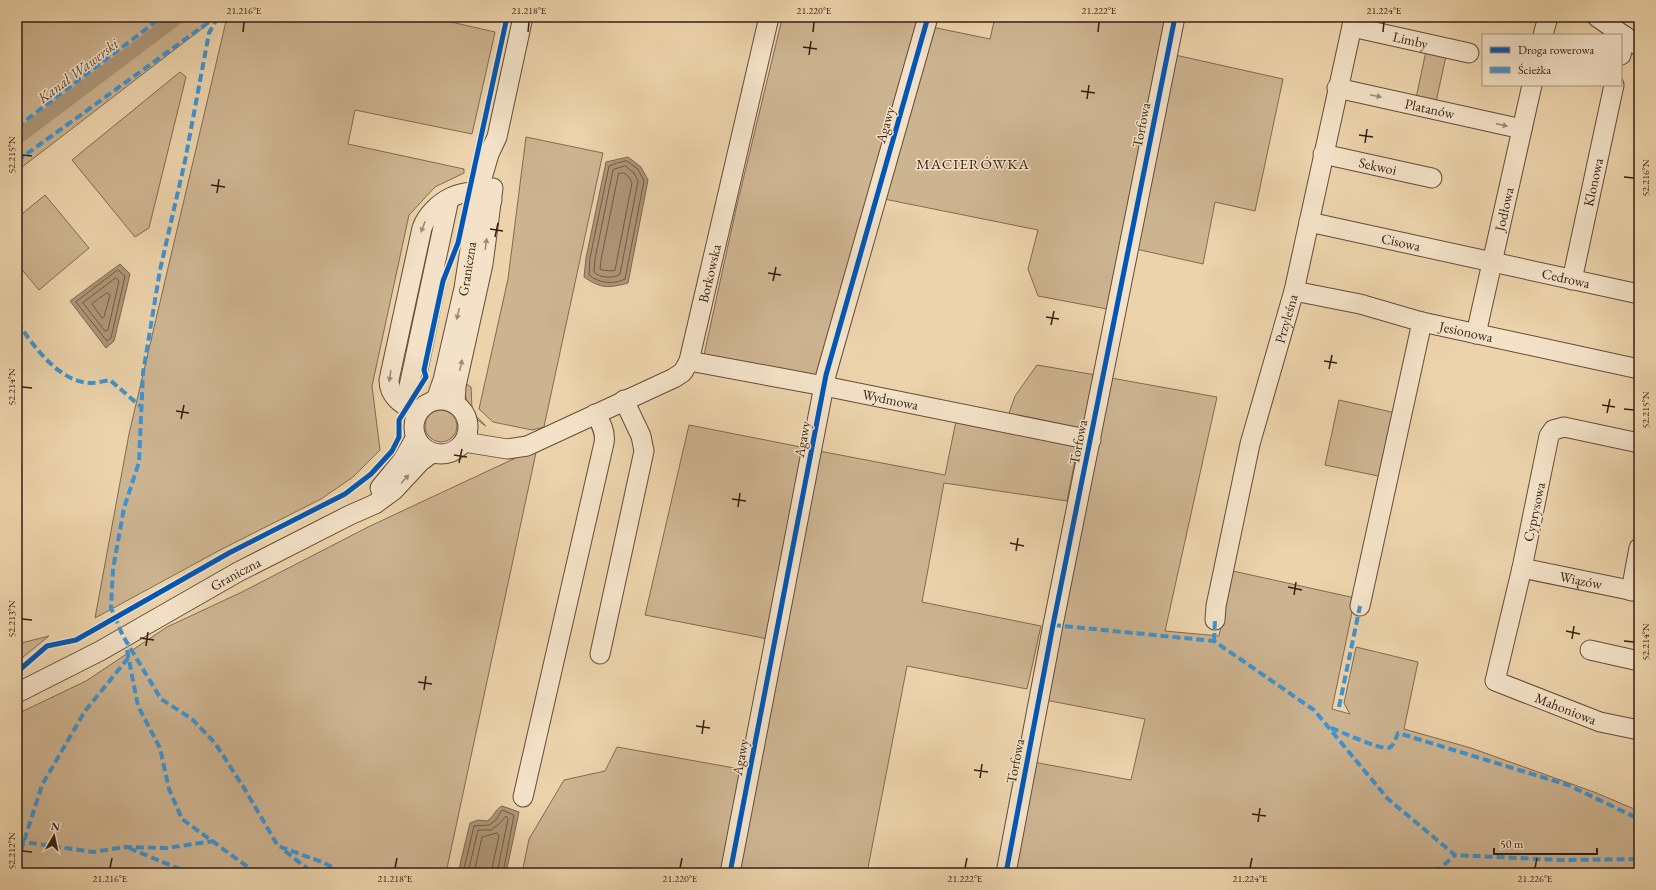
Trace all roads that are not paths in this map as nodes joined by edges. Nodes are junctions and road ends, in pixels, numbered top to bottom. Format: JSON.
{"nodes":[{"id":1,"x":523,"y":17,"type":"edge"},
{"id":2,"x":769,"y":17,"type":"edge"},
{"id":3,"x":928,"y":17,"type":"edge"},
{"id":4,"x":1175,"y":17,"type":"edge"},
{"id":5,"x":1548,"y":17,"type":"edge"},
{"id":6,"x":1597,"y":17,"type":"edge"},
{"id":7,"x":1353,"y":22,"type":"edge"},
{"id":8,"x":1544,"y":34,"type":"edge"},
{"id":9,"x":1622,"y":34,"type":"edge"},
{"id":10,"x":1622,"y":34,"type":"edge"},
{"id":11,"x":1632,"y":41,"type":"edge"},
{"id":12,"x":1469,"y":53,"type":"dead end"},
{"id":13,"x":1622,"y":54,"type":"edge"},
{"id":14,"x":1532,"y":86,"type":"edge"},
{"id":15,"x":1614,"y":86,"type":"edge"},
{"id":16,"x":1338,"y":88,"type":"junction"},
{"id":17,"x":1522,"y":129,"type":"junction"},
{"id":18,"x":1323,"y":154,"type":"junction"},
{"id":19,"x":1432,"y":178,"type":"dead end"},
{"id":20,"x":485,"y":196,"type":"junction"},
{"id":21,"x":1309,"y":222,"type":"junction"},
{"id":22,"x":1493,"y":263,"type":"junction"},
{"id":23,"x":1572,"y":280,"type":"junction"},
{"id":24,"x":1294,"y":291,"type":"junction"},
{"id":25,"x":1639,"y":294,"type":"edge"},
{"id":26,"x":1422,"y":322,"type":"junction"},
{"id":27,"x":1476,"y":334,"type":"junction"},
{"id":28,"x":689,"y":362,"type":"junction"},
{"id":29,"x":1639,"y":369,"type":"edge"},
{"id":30,"x":824,"y":386,"type":"junction"},
{"id":31,"x":436,"y":400,"type":"junction"},
{"id":32,"x":624,"y":400,"type":"junction"},
{"id":33,"x":455,"y":403,"type":"junction"},
{"id":34,"x":411,"y":409,"type":"junction"},
{"id":35,"x":595,"y":414,"type":"junction"},
{"id":36,"x":466,"y":433,"type":"junction"},
{"id":37,"x":416,"y":437,"type":"junction"},
{"id":38,"x":1091,"y":440,"type":"junction"},
{"id":39,"x":1639,"y":443,"type":"edge"},
{"id":40,"x":432,"y":452,"type":"junction"},
{"id":41,"x":350,"y":515,"type":"junction"},
{"id":42,"x":1638,"y":548,"type":"edge"},
{"id":43,"x":1522,"y":568,"type":"junction"},
{"id":44,"x":1635,"y":592,"type":"edge"},
{"id":45,"x":1360,"y":606,"type":"dead end"},
{"id":46,"x":1215,"y":620,"type":"dead end"},
{"id":47,"x":1590,"y":650,"type":"dead end"},
{"id":48,"x":600,"y":654,"type":"dead end"},
{"id":49,"x":1639,"y":660,"type":"edge"},
{"id":50,"x":1495,"y":681,"type":"joint"},
{"id":51,"x":17,"y":694,"type":"edge"},
{"id":52,"x":1639,"y":730,"type":"edge"},
{"id":53,"x":523,"y":797,"type":"dead end"},
{"id":54,"x":730,"y":873,"type":"edge"},
{"id":55,"x":1006,"y":873,"type":"edge"}],
"edges":[{"from":1,"to":20,"type":"street","name":"Graniczna"},
{"from":2,"to":28,"type":"street","name":"Borkowska"},
{"from":3,"to":30,"type":"street","name":"Agawy"},
{"from":4,"to":38,"type":"street","name":"Torfowa"},
{"from":5,"to":8,"type":"street"},
{"from":6,"to":10,"type":"street"},
{"from":7,"to":12,"type":"street","name":"Limby"},
{"from":7,"to":16,"type":"street","name":"Przyleśna"},
{"from":9,"to":11,"type":"street"},
{"from":11,"to":13,"type":"street"},
{"from":14,"to":17,"type":"street","name":"Jodłowa"},
{"from":15,"to":23,"type":"street","name":"Klonowa"},
{"from":16,"to":17,"type":"street","name":"Platanów","one_way":true},
{"from":16,"to":18,"type":"street","name":"Przyleśna"},
{"from":17,"to":22,"type":"street","name":"Jodłowa"},
{"from":18,"to":19,"type":"street","name":"Sekwoi"},
{"from":18,"to":21,"type":"street","name":"Przyleśna"},
{"from":20,"to":31,"type":"street","name":"Graniczna","one_way":true},
{"from":33,"to":20,"type":"street","name":"Graniczna","one_way":true},
{"from":20,"to":34,"type":"street","one_way":true},
{"from":21,"to":22,"type":"street","name":"Cisowa"},
{"from":21,"to":24,"type":"street","name":"Przyleśna"},
{"from":22,"to":23,"type":"street","name":"Cedrowa"},
{"from":22,"to":27,"type":"street","name":"Jodłowa"},
{"from":23,"to":25,"type":"street","name":"Cedrowa"},
{"from":24,"to":26,"type":"street","name":"Jesionowa"},
{"from":24,"to":46,"type":"street","name":"Przyleśna"},
{"from":26,"to":27,"type":"street","name":"Jesionowa"},
{"from":26,"to":45,"type":"street"},
{"from":27,"to":29,"type":"street","name":"Jesionowa"},
{"from":28,"to":30,"type":"street","name":"Wydmowa"},
{"from":28,"to":32,"type":"street","name":"Borkowska"},
{"from":30,"to":38,"type":"street","name":"Wydmowa"},
{"from":30,"to":54,"type":"street","name":"Agawy"},
{"from":31,"to":33,"type":"street"},
{"from":31,"to":34,"type":"street"},
{"from":32,"to":35,"type":"street","name":"Borkowska"},
{"from":32,"to":48,"type":"street"},
{"from":33,"to":36,"type":"street"},
{"from":34,"to":37,"type":"street"},
{"from":35,"to":36,"type":"street","name":"Borkowska"},
{"from":35,"to":53,"type":"street"},
{"from":36,"to":40,"type":"street"},
{"from":37,"to":40,"type":"street"},
{"from":37,"to":41,"type":"street","name":"Graniczna"},
{"from":38,"to":55,"type":"street","name":"Torfowa"},
{"from":39,"to":43,"type":"street","name":"Cyprysowa"},
{"from":41,"to":40,"type":"street","name":"Graniczna","one_way":true},
{"from":41,"to":51,"type":"street","name":"Graniczna"},
{"from":42,"to":44,"type":"street"},
{"from":43,"to":44,"type":"street","name":"Wiązów"},
{"from":43,"to":50,"type":"street","name":"Cyprysowa"},
{"from":47,"to":49,"type":"street"},
{"from":50,"to":52,"type":"street","name":"Mahoniowa"}]}
